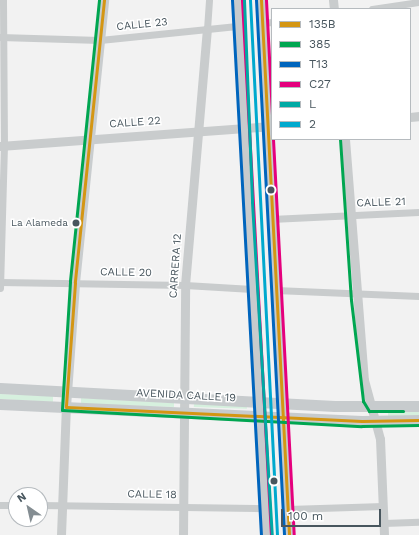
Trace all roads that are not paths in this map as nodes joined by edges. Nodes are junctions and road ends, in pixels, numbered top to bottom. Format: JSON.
{"nodes":[{"id":1,"x":3,"y":0,"type":"edge"},
{"id":2,"x":104,"y":0,"type":"edge"},
{"id":3,"x":209,"y":0,"type":"edge"},
{"id":4,"x":237,"y":0,"type":"edge"},
{"id":5,"x":261,"y":0,"type":"edge"},
{"id":6,"x":419,"y":2,"type":"edge"},
{"id":7,"x":379,"y":8,"type":"edge"},
{"id":8,"x":267,"y":23,"type":"edge"},
{"id":9,"x":239,"y":26,"type":"junction"},
{"id":10,"x":207,"y":29,"type":"junction"},
{"id":11,"x":2,"y":37,"type":"edge"},
{"id":12,"x":100,"y":40,"type":"junction"},
{"id":13,"x":269,"y":127,"type":"edge"},
{"id":14,"x":244,"y":128,"type":"junction"},
{"id":15,"x":198,"y":130,"type":"junction"},
{"id":16,"x":91,"y":138,"type":"junction"},
{"id":17,"x":345,"y":140,"type":"edge"},
{"id":18,"x":2,"y":146,"type":"edge"},
{"id":19,"x":419,"y":212,"type":"edge"},
{"id":20,"x":351,"y":215,"type":"junction"},
{"id":21,"x":271,"y":219,"type":"junction"},
{"id":22,"x":0,"y":282,"type":"edge"},
{"id":23,"x":75,"y":283,"type":"junction"},
{"id":24,"x":185,"y":285,"type":"junction"},
{"id":25,"x":0,"y":288,"type":"edge"},
{"id":26,"x":252,"y":289,"type":"junction"},
{"id":27,"x":275,"y":290,"type":"junction"},
{"id":28,"x":356,"y":294,"type":"junction"},
{"id":29,"x":419,"y":296,"type":"edge"},
{"id":30,"x":0,"y":388,"type":"edge"},
{"id":31,"x":67,"y":391,"type":"junction"},
{"id":32,"x":184,"y":396,"type":"junction"},
{"id":33,"x":258,"y":400,"type":"junction"},
{"id":34,"x":282,"y":402,"type":"junction"},
{"id":35,"x":0,"y":404,"type":"edge"},
{"id":36,"x":370,"y":406,"type":"junction"},
{"id":37,"x":419,"y":406,"type":"edge"},
{"id":38,"x":66,"y":407,"type":"junction"},
{"id":39,"x":186,"y":412,"type":"junction"},
{"id":40,"x":259,"y":416,"type":"junction"},
{"id":41,"x":283,"y":417,"type":"junction"},
{"id":42,"x":376,"y":420,"type":"junction"},
{"id":43,"x":419,"y":420,"type":"edge"},
{"id":44,"x":48,"y":505,"type":"edge"},
{"id":45,"x":63,"y":505,"type":"junction"},
{"id":46,"x":383,"y":506,"type":"junction"},
{"id":47,"x":184,"y":507,"type":"junction"},
{"id":48,"x":265,"y":508,"type":"junction"},
{"id":49,"x":288,"y":509,"type":"junction"},
{"id":50,"x":419,"y":522,"type":"edge"},
{"id":51,"x":384,"y":523,"type":"junction"},
{"id":52,"x":61,"y":535,"type":"edge"},
{"id":53,"x":183,"y":535,"type":"edge"},
{"id":54,"x":266,"y":535,"type":"edge"},
{"id":55,"x":289,"y":535,"type":"edge"},
{"id":56,"x":384,"y":535,"type":"edge"}],
"edges":[{"from":1,"to":11,"type":"street"},
{"from":2,"to":12,"type":"main road"},
{"from":3,"to":10,"type":"street","name":"CARRERA 12"},
{"from":4,"to":9,"type":"main road"},
{"from":5,"to":8,"type":"main road"},
{"from":6,"to":7,"type":"street"},
{"from":8,"to":13,"type":"main road"},
{"from":9,"to":10,"type":"street","name":"CALLE 23"},
{"from":9,"to":14,"type":"main road"},
{"from":10,"to":12,"type":"street","name":"CALLE 23"},
{"from":10,"to":15,"type":"street","name":"CARRERA 12"},
{"from":11,"to":12,"type":"street","name":"CALLE 23"},
{"from":11,"to":18,"type":"street"},
{"from":12,"to":16,"type":"main road"},
{"from":13,"to":14,"type":"street","name":"CALLE 22"},
{"from":13,"to":21,"type":"main road"},
{"from":14,"to":15,"type":"street","name":"CALLE 22"},
{"from":14,"to":26,"type":"main road"},
{"from":15,"to":16,"type":"street","name":"CALLE 22"},
{"from":15,"to":24,"type":"street","name":"CARRERA 12"},
{"from":16,"to":18,"type":"street","name":"CALLE 22"},
{"from":16,"to":23,"type":"main road"},
{"from":17,"to":20,"type":"street"},
{"from":18,"to":22,"type":"street"},
{"from":19,"to":20,"type":"street","name":"CALLE 21"},
{"from":20,"to":21,"type":"street","name":"CALLE 21"},
{"from":20,"to":28,"type":"street"},
{"from":21,"to":27,"type":"main road"},
{"from":22,"to":23,"type":"street","name":"CALLE 20"},
{"from":22,"to":25,"type":"street"},
{"from":23,"to":24,"type":"street","name":"CALLE 20"},
{"from":23,"to":31,"type":"main road"},
{"from":24,"to":26,"type":"street","name":"CALLE 20"},
{"from":24,"to":32,"type":"street","name":"CARRERA 12"},
{"from":26,"to":33,"type":"main road"},
{"from":27,"to":28,"type":"street"},
{"from":27,"to":34,"type":"main road"},
{"from":28,"to":29,"type":"street"},
{"from":28,"to":36,"type":"street"},
{"from":30,"to":31,"type":"main road","name":"AVENIDA CALLE 19"},
{"from":31,"to":32,"type":"main road","name":"AVENIDA CALLE 19"},
{"from":31,"to":38,"type":"main road"},
{"from":32,"to":33,"type":"main road","name":"AVENIDA CALLE 19"},
{"from":32,"to":39,"type":"street","name":"CARRERA 12"},
{"from":33,"to":34,"type":"main road","name":"AVENIDA CALLE 19"},
{"from":33,"to":40,"type":"main road"},
{"from":34,"to":36,"type":"main road","name":"AVENIDA CALLE 19"},
{"from":34,"to":41,"type":"main road"},
{"from":35,"to":38,"type":"main road","name":"AVENIDA CALLE 19"},
{"from":36,"to":37,"type":"main road","name":"AVENIDA CALLE 19"},
{"from":36,"to":42,"type":"street"},
{"from":38,"to":39,"type":"main road","name":"AVENIDA CALLE 19"},
{"from":38,"to":45,"type":"street"},
{"from":39,"to":40,"type":"main road","name":"AVENIDA CALLE 19"},
{"from":39,"to":47,"type":"street","name":"CARRERA 12"},
{"from":40,"to":41,"type":"main road","name":"AVENIDA CALLE 19"},
{"from":40,"to":48,"type":"main road"},
{"from":41,"to":42,"type":"main road","name":"AVENIDA CALLE 19"},
{"from":41,"to":49,"type":"main road"},
{"from":42,"to":43,"type":"main road","name":"AVENIDA CALLE 19"},
{"from":42,"to":46,"type":"street"},
{"from":44,"to":45,"type":"street","name":"CALLE 18"},
{"from":45,"to":47,"type":"street","name":"CALLE 18"},
{"from":45,"to":52,"type":"street"},
{"from":46,"to":49,"type":"street"},
{"from":46,"to":51,"type":"street"},
{"from":47,"to":48,"type":"street","name":"CALLE 18"},
{"from":47,"to":53,"type":"street","name":"CARRERA 12"},
{"from":48,"to":54,"type":"main road"},
{"from":49,"to":55,"type":"main road"},
{"from":50,"to":51,"type":"street"},
{"from":51,"to":56,"type":"street"}]}
